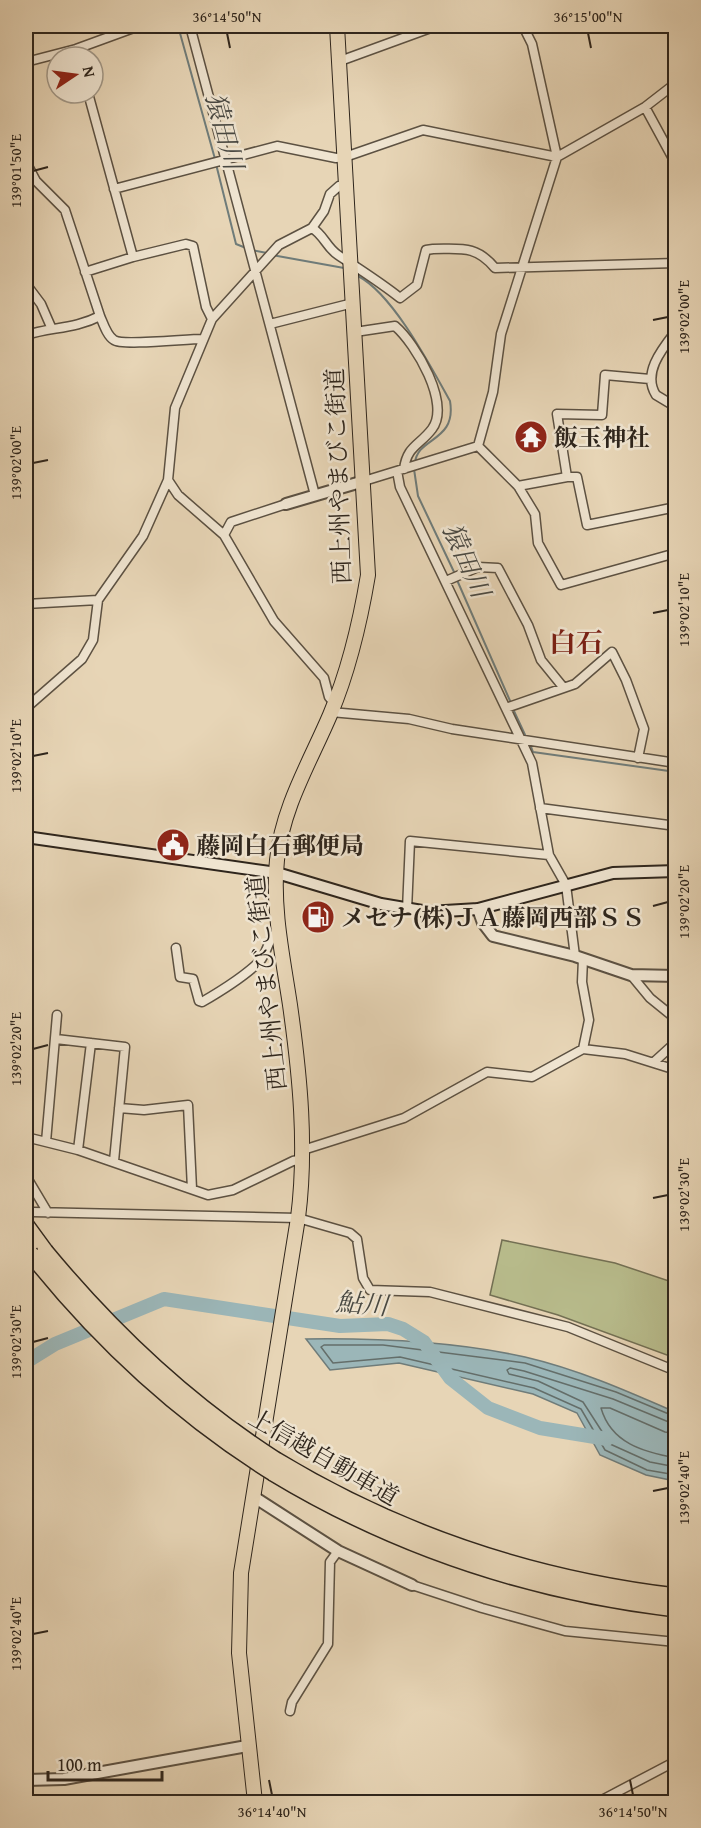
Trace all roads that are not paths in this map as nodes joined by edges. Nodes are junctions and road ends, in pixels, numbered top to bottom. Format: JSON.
{"nodes":[{"id":1,"x":139,"y":26,"type":"edge"},
{"id":2,"x":190,"y":26,"type":"edge"},
{"id":3,"x":337,"y":26,"type":"edge"},
{"id":4,"x":436,"y":26,"type":"edge"},
{"id":5,"x":523,"y":26,"type":"edge"},
{"id":6,"x":95,"y":45,"type":"edge"},
{"id":7,"x":45,"y":59,"type":"edge"},
{"id":8,"x":340,"y":61,"type":"junction"},
{"id":9,"x":26,"y":62,"type":"edge"},
{"id":10,"x":675,"y":83,"type":"edge"},
{"id":11,"x":91,"y":105,"type":"edge"},
{"id":12,"x":645,"y":107,"type":"junction"},
{"id":13,"x":345,"y":157,"type":"junction"},
{"id":14,"x":557,"y":157,"type":"junction"},
{"id":15,"x":226,"y":158,"type":"junction"},
{"id":16,"x":26,"y":162,"type":"edge"},
{"id":17,"x":675,"y":164,"type":"edge"},
{"id":18,"x":346,"y":185,"type":"junction"},
{"id":19,"x":114,"y":189,"type":"junction"},
{"id":20,"x":312,"y":228,"type":"junction"},
{"id":21,"x":133,"y":257,"type":"junction"},
{"id":22,"x":351,"y":262,"type":"junction"},
{"id":23,"x":675,"y":263,"type":"edge"},
{"id":24,"x":520,"y":267,"type":"junction"},
{"id":25,"x":256,"y":271,"type":"junction"},
{"id":26,"x":85,"y":272,"type":"junction"},
{"id":27,"x":26,"y":284,"type":"edge"},
{"id":28,"x":353,"y":303,"type":"junction"},
{"id":29,"x":100,"y":316,"type":"junction"},
{"id":30,"x":212,"y":319,"type":"junction"},
{"id":31,"x":270,"y":324,"type":"junction"},
{"id":32,"x":51,"y":327,"type":"junction"},
{"id":33,"x":675,"y":331,"type":"edge"},
{"id":34,"x":355,"y":332,"type":"junction"},
{"id":35,"x":26,"y":335,"type":"edge"},
{"id":36,"x":202,"y":339,"type":"junction"},
{"id":37,"x":651,"y":379,"type":"junction"},
{"id":38,"x":675,"y":407,"type":"edge"},
{"id":39,"x":478,"y":446,"type":"junction"},
{"id":40,"x":401,"y":470,"type":"junction"},
{"id":41,"x":567,"y":477,"type":"junction"},
{"id":42,"x":168,"y":480,"type":"junction"},
{"id":43,"x":364,"y":481,"type":"junction"},
{"id":44,"x":518,"y":486,"type":"junction"},
{"id":45,"x":315,"y":495,"type":"junction"},
{"id":46,"x":286,"y":504,"type":"joint"},
{"id":47,"x":675,"y":507,"type":"edge"},
{"id":48,"x":224,"y":535,"type":"junction"},
{"id":49,"x":675,"y":553,"type":"edge"},
{"id":50,"x":448,"y":580,"type":"junction"},
{"id":51,"x":98,"y":600,"type":"junction"},
{"id":52,"x":26,"y":604,"type":"edge"},
{"id":53,"x":563,"y":687,"type":"junction"},
{"id":54,"x":332,"y":707,"type":"junction"},
{"id":55,"x":508,"y":707,"type":"junction"},
{"id":56,"x":26,"y":708,"type":"edge"},
{"id":57,"x":522,"y":739,"type":"junction"},
{"id":58,"x":638,"y":758,"type":"junction"},
{"id":59,"x":675,"y":763,"type":"edge"},
{"id":60,"x":540,"y":808,"type":"junction"},
{"id":61,"x":675,"y":826,"type":"edge"},
{"id":62,"x":26,"y":837,"type":"edge"},
{"id":63,"x":549,"y":855,"type":"junction"},
{"id":64,"x":675,"y":871,"type":"edge"},
{"id":65,"x":277,"y":873,"type":"junction"},
{"id":66,"x":566,"y":885,"type":"junction"},
{"id":67,"x":477,"y":909,"type":"junction"},
{"id":68,"x":407,"y":910,"type":"junction"},
{"id":69,"x":280,"y":930,"type":"junction"},
{"id":70,"x":176,"y":948,"type":"dead end"},
{"id":71,"x":579,"y":957,"type":"junction"},
{"id":72,"x":631,"y":975,"type":"junction"},
{"id":73,"x":675,"y":976,"type":"edge"},
{"id":74,"x":57,"y":1015,"type":"dead end"},
{"id":75,"x":675,"y":1018,"type":"edge"},
{"id":76,"x":56,"y":1039,"type":"junction"},
{"id":77,"x":675,"y":1042,"type":"edge"},
{"id":78,"x":91,"y":1043,"type":"junction"},
{"id":79,"x":583,"y":1049,"type":"junction"},
{"id":80,"x":654,"y":1062,"type":"junction"},
{"id":81,"x":675,"y":1070,"type":"edge"},
{"id":82,"x":119,"y":1108,"type":"junction"},
{"id":83,"x":26,"y":1137,"type":"edge"},
{"id":84,"x":46,"y":1142,"type":"junction"},
{"id":85,"x":78,"y":1150,"type":"junction"},
{"id":86,"x":303,"y":1155,"type":"junction"},
{"id":87,"x":114,"y":1161,"type":"junction"},
{"id":88,"x":26,"y":1176,"type":"edge"},
{"id":89,"x":192,"y":1189,"type":"junction"},
{"id":90,"x":48,"y":1213,"type":"junction"},
{"id":91,"x":298,"y":1218,"type":"junction"},
{"id":92,"x":29,"y":1219,"type":"edge"},
{"id":93,"x":33,"y":1250,"type":"edge"},
{"id":94,"x":675,"y":1371,"type":"edge"},
{"id":95,"x":275,"y":1467,"type":"junction"},
{"id":96,"x":254,"y":1497,"type":"junction"},
{"id":97,"x":338,"y":1551,"type":"junction"},
{"id":98,"x":412,"y":1585,"type":"joint"},
{"id":99,"x":675,"y":1596,"type":"edge"},
{"id":100,"x":675,"y":1609,"type":"edge"},
{"id":101,"x":675,"y":1642,"type":"edge"},
{"id":102,"x":290,"y":1711,"type":"dead end"},
{"id":103,"x":247,"y":1746,"type":"junction"},
{"id":104,"x":675,"y":1761,"type":"edge"},
{"id":105,"x":26,"y":1780,"type":"edge"},
{"id":106,"x":612,"y":1800,"type":"edge"},
{"id":107,"x":255,"y":1803,"type":"edge"},
{"id":108,"x":598,"y":1803,"type":"edge"}],
"edges":[{"from":1,"to":6,"type":"street"},
{"from":2,"to":15,"type":"street"},
{"from":3,"to":8,"type":"highway","name":"西上州やまびこ街道"},
{"from":4,"to":8,"type":"street"},
{"from":5,"to":14,"type":"street"},
{"from":7,"to":9,"type":"street"},
{"from":8,"to":13,"type":"highway","name":"西上州やまびこ街道"},
{"from":10,"to":12,"type":"street"},
{"from":11,"to":19,"type":"street"},
{"from":12,"to":14,"type":"street"},
{"from":12,"to":17,"type":"street"},
{"from":13,"to":14,"type":"street"},
{"from":13,"to":15,"type":"street"},
{"from":13,"to":18,"type":"highway","name":"西上州やまびこ街道"},
{"from":14,"to":24,"type":"street"},
{"from":15,"to":19,"type":"street"},
{"from":15,"to":25,"type":"street"},
{"from":16,"to":26,"type":"street"},
{"from":18,"to":20,"type":"street"},
{"from":18,"to":22,"type":"highway","name":"西上州やまびこ街道"},
{"from":19,"to":21,"type":"street"},
{"from":20,"to":22,"type":"street"},
{"from":20,"to":25,"type":"street"},
{"from":21,"to":26,"type":"street"},
{"from":21,"to":30,"type":"street"},
{"from":22,"to":24,"type":"street"},
{"from":22,"to":28,"type":"highway","name":"西上州やまびこ街道"},
{"from":23,"to":24,"type":"street"},
{"from":24,"to":39,"type":"street"},
{"from":25,"to":30,"type":"street"},
{"from":25,"to":31,"type":"street"},
{"from":26,"to":29,"type":"street"},
{"from":27,"to":32,"type":"street"},
{"from":28,"to":31,"type":"street"},
{"from":28,"to":34,"type":"highway","name":"西上州やまびこ街道"},
{"from":29,"to":32,"type":"street"},
{"from":29,"to":36,"type":"street"},
{"from":30,"to":36,"type":"street"},
{"from":31,"to":45,"type":"street"},
{"from":32,"to":35,"type":"street"},
{"from":33,"to":37,"type":"street"},
{"from":34,"to":40,"type":"street"},
{"from":34,"to":43,"type":"highway","name":"西上州やまびこ街道"},
{"from":36,"to":42,"type":"street"},
{"from":37,"to":38,"type":"street"},
{"from":37,"to":41,"type":"street"},
{"from":39,"to":40,"type":"street"},
{"from":39,"to":44,"type":"street"},
{"from":40,"to":43,"type":"street"},
{"from":40,"to":50,"type":"street"},
{"from":41,"to":44,"type":"street"},
{"from":41,"to":47,"type":"street"},
{"from":42,"to":48,"type":"street"},
{"from":42,"to":51,"type":"street"},
{"from":43,"to":45,"type":"street"},
{"from":43,"to":54,"type":"highway","name":"西上州やまびこ街道"},
{"from":44,"to":49,"type":"street"},
{"from":45,"to":46,"type":"street"},
{"from":46,"to":48,"type":"street"},
{"from":48,"to":54,"type":"street"},
{"from":50,"to":53,"type":"street"},
{"from":50,"to":55,"type":"street"},
{"from":51,"to":52,"type":"street"},
{"from":51,"to":56,"type":"street"},
{"from":53,"to":55,"type":"street"},
{"from":53,"to":58,"type":"street"},
{"from":54,"to":57,"type":"street"},
{"from":54,"to":65,"type":"highway","name":"西上州やまびこ街道"},
{"from":55,"to":57,"type":"street"},
{"from":57,"to":58,"type":"street"},
{"from":57,"to":60,"type":"street"},
{"from":58,"to":59,"type":"street"},
{"from":60,"to":61,"type":"street"},
{"from":60,"to":63,"type":"street"},
{"from":62,"to":65,"type":"street"},
{"from":63,"to":66,"type":"street"},
{"from":63,"to":68,"type":"street"},
{"from":64,"to":66,"type":"street"},
{"from":65,"to":68,"type":"street"},
{"from":65,"to":69,"type":"highway","name":"西上州やまびこ街道"},
{"from":66,"to":67,"type":"street"},
{"from":66,"to":71,"type":"street"},
{"from":67,"to":68,"type":"street"},
{"from":67,"to":71,"type":"street"},
{"from":69,"to":70,"type":"street"},
{"from":69,"to":86,"type":"highway","name":"西上州やまびこ街道"},
{"from":71,"to":72,"type":"street"},
{"from":71,"to":79,"type":"street"},
{"from":72,"to":73,"type":"street"},
{"from":72,"to":75,"type":"street"},
{"from":74,"to":76,"type":"street"},
{"from":76,"to":78,"type":"street"},
{"from":76,"to":84,"type":"street"},
{"from":77,"to":80,"type":"street"},
{"from":78,"to":82,"type":"street"},
{"from":78,"to":85,"type":"street"},
{"from":79,"to":80,"type":"street"},
{"from":79,"to":86,"type":"street"},
{"from":80,"to":81,"type":"street"},
{"from":82,"to":87,"type":"street"},
{"from":82,"to":89,"type":"street"},
{"from":83,"to":84,"type":"street"},
{"from":84,"to":85,"type":"street"},
{"from":85,"to":87,"type":"street"},
{"from":86,"to":89,"type":"street"},
{"from":86,"to":91,"type":"highway","name":"西上州やまびこ街道"},
{"from":87,"to":89,"type":"street"},
{"from":88,"to":90,"type":"street"},
{"from":90,"to":91,"type":"street"},
{"from":90,"to":92,"type":"street"},
{"from":91,"to":94,"type":"street"},
{"from":91,"to":96,"type":"highway","name":"西上州やまびこ街道"},
{"from":92,"to":93,"type":"highway","name":"上信越自動車道"},
{"from":93,"to":95,"type":"highway","name":"上信越自動車道","bridge":true},
{"from":95,"to":99,"type":"highway","name":"上信越自動車道"},
{"from":95,"to":100,"type":"highway","name":"上信越自動車道"},
{"from":96,"to":97,"type":"street"},
{"from":96,"to":103,"type":"highway","name":"西上州やまびこ街道"},
{"from":97,"to":98,"type":"street"},
{"from":97,"to":102,"type":"street"},
{"from":98,"to":101,"type":"street"},
{"from":103,"to":105,"type":"street"},
{"from":103,"to":107,"type":"highway","name":"西上州やまびこ街道"},
{"from":104,"to":106,"type":"street"},
{"from":106,"to":108,"type":"street"}]}
